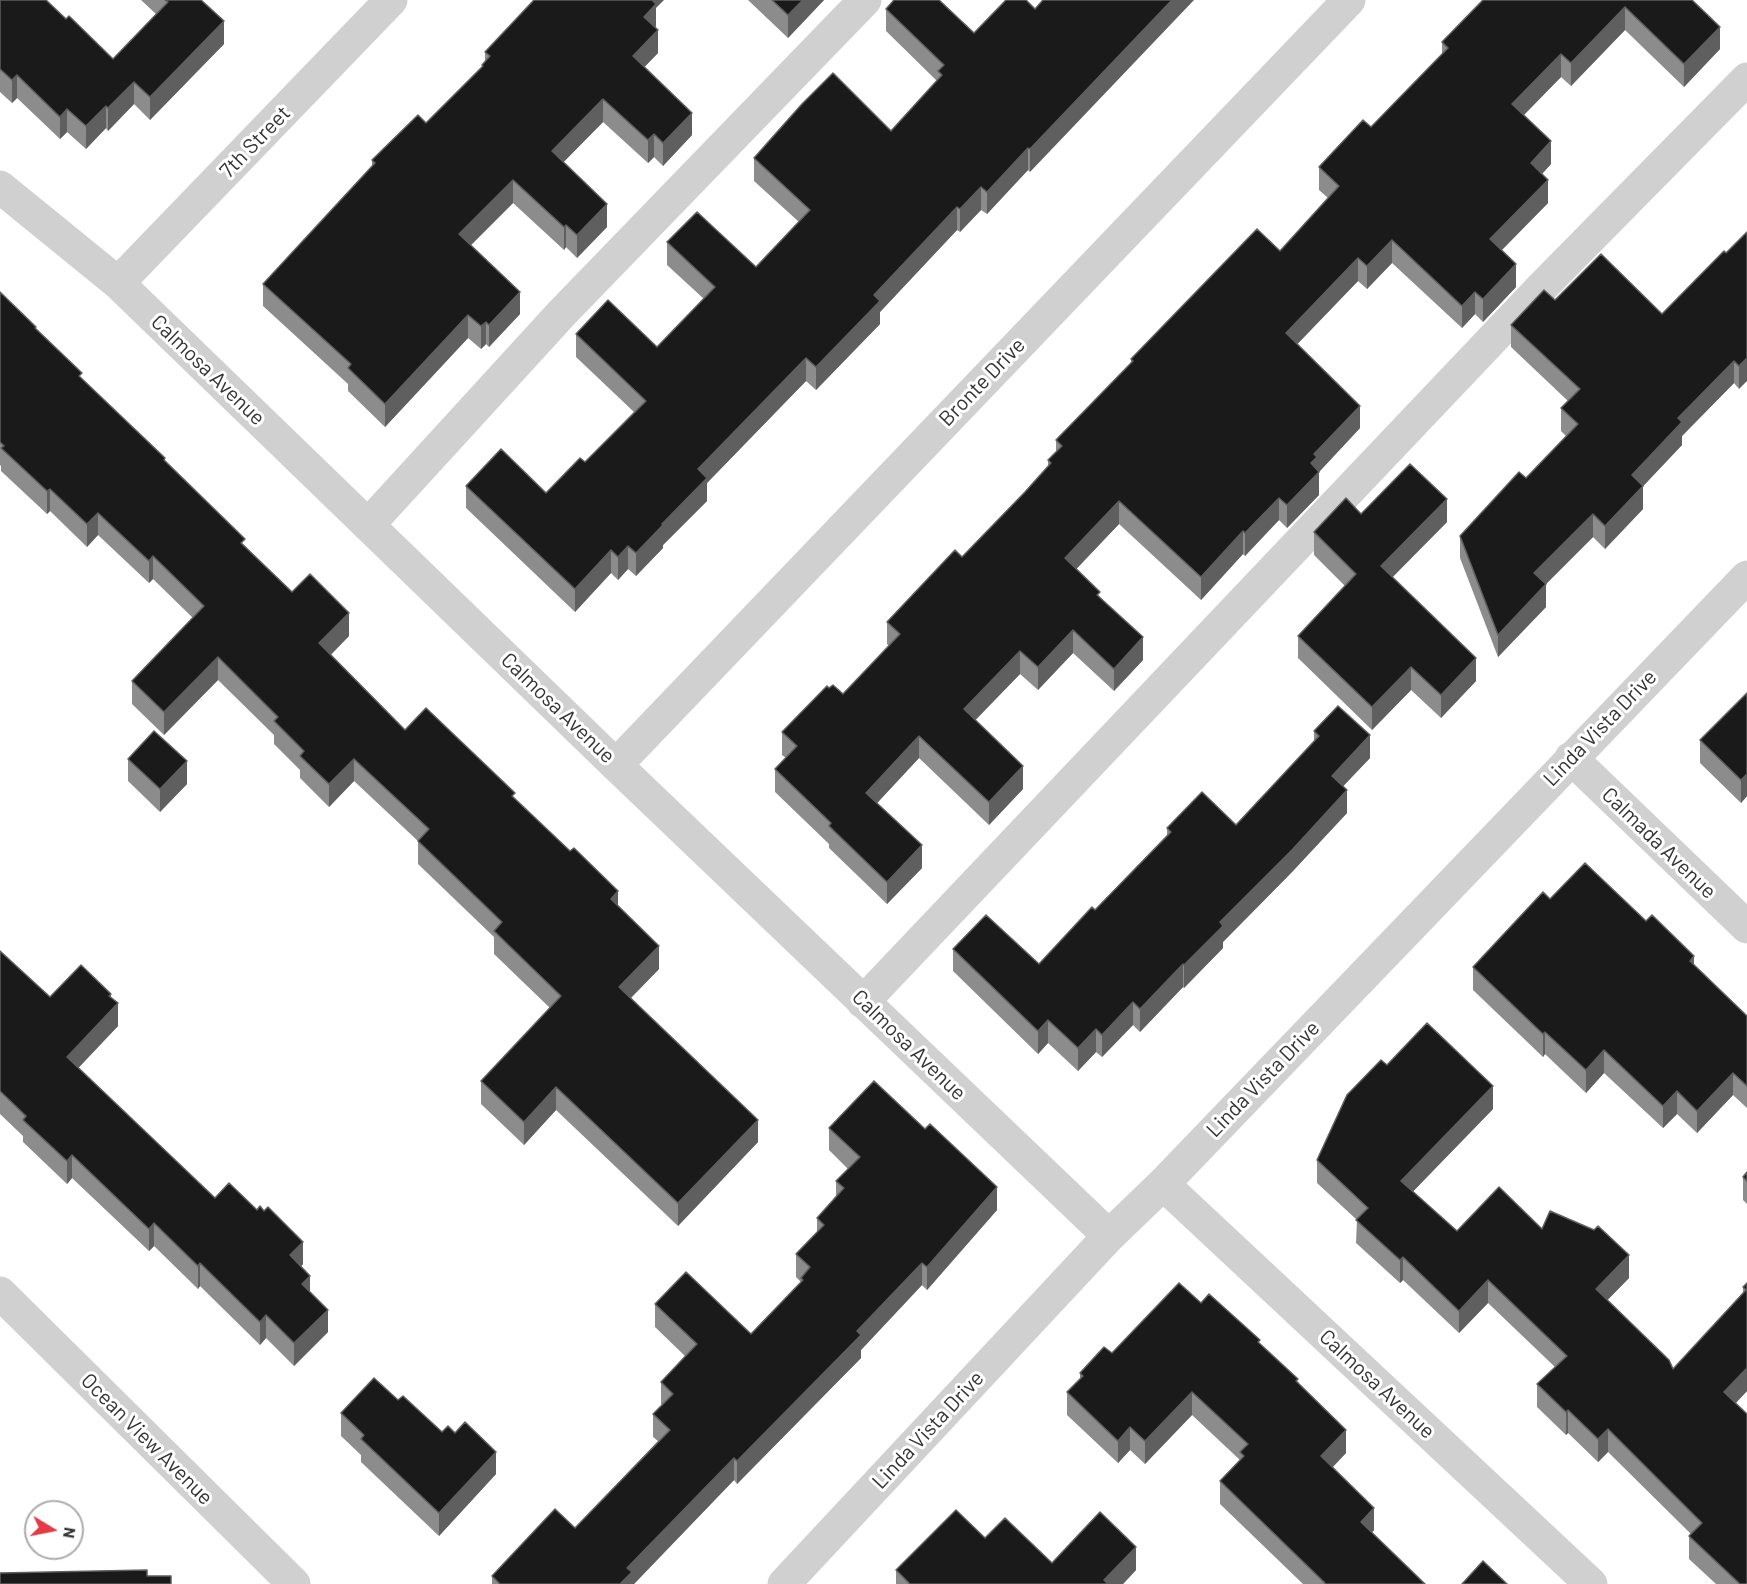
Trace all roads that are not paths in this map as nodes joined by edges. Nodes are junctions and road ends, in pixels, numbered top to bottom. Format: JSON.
{"nodes":[{"id":1,"x":392,"y":0,"type":"edge"},
{"id":2,"x":865,"y":0,"type":"edge"},
{"id":3,"x":1349,"y":0,"type":"edge"},
{"id":4,"x":1747,"y":79,"type":"edge"},
{"id":5,"x":0,"y":187,"type":"edge"},
{"id":6,"x":118,"y":283,"type":"junction"},
{"id":7,"x":368,"y":525,"type":"junction"},
{"id":8,"x":1747,"y":577,"type":"edge"},
{"id":9,"x":1571,"y":758,"type":"junction"},
{"id":10,"x":616,"y":765,"type":"junction"},
{"id":11,"x":1747,"y":927,"type":"edge"},
{"id":12,"x":863,"y":1002,"type":"junction"},
{"id":13,"x":1163,"y":1184,"type":"junction"},
{"id":14,"x":1109,"y":1236,"type":"junction"},
{"id":15,"x":0,"y":1293,"type":"edge"},
{"id":16,"x":294,"y":1584,"type":"edge"},
{"id":17,"x":784,"y":1584,"type":"edge"},
{"id":18,"x":1591,"y":1584,"type":"edge"}],
"edges":[{"from":1,"to":6,"type":"street","name":"7th Street"},
{"from":2,"to":7,"type":"street"},
{"from":3,"to":10,"type":"street","name":"Bronte Drive"},
{"from":4,"to":12,"type":"street"},
{"from":5,"to":6,"type":"street","name":"Calmosa Avenue"},
{"from":6,"to":7,"type":"street","name":"Calmosa Avenue"},
{"from":7,"to":10,"type":"street","name":"Calmosa Avenue"},
{"from":8,"to":9,"type":"street","name":"Linda Vista Drive"},
{"from":9,"to":11,"type":"street","name":"Calmada Avenue"},
{"from":9,"to":13,"type":"street","name":"Linda Vista Drive"},
{"from":10,"to":12,"type":"street","name":"Calmosa Avenue"},
{"from":12,"to":14,"type":"street","name":"Calmosa Avenue"},
{"from":13,"to":14,"type":"street","name":"Linda Vista Drive"},
{"from":13,"to":18,"type":"street","name":"Calmosa Avenue"},
{"from":14,"to":17,"type":"street","name":"Linda Vista Drive"},
{"from":15,"to":16,"type":"street","name":"Ocean View Avenue"}]}
